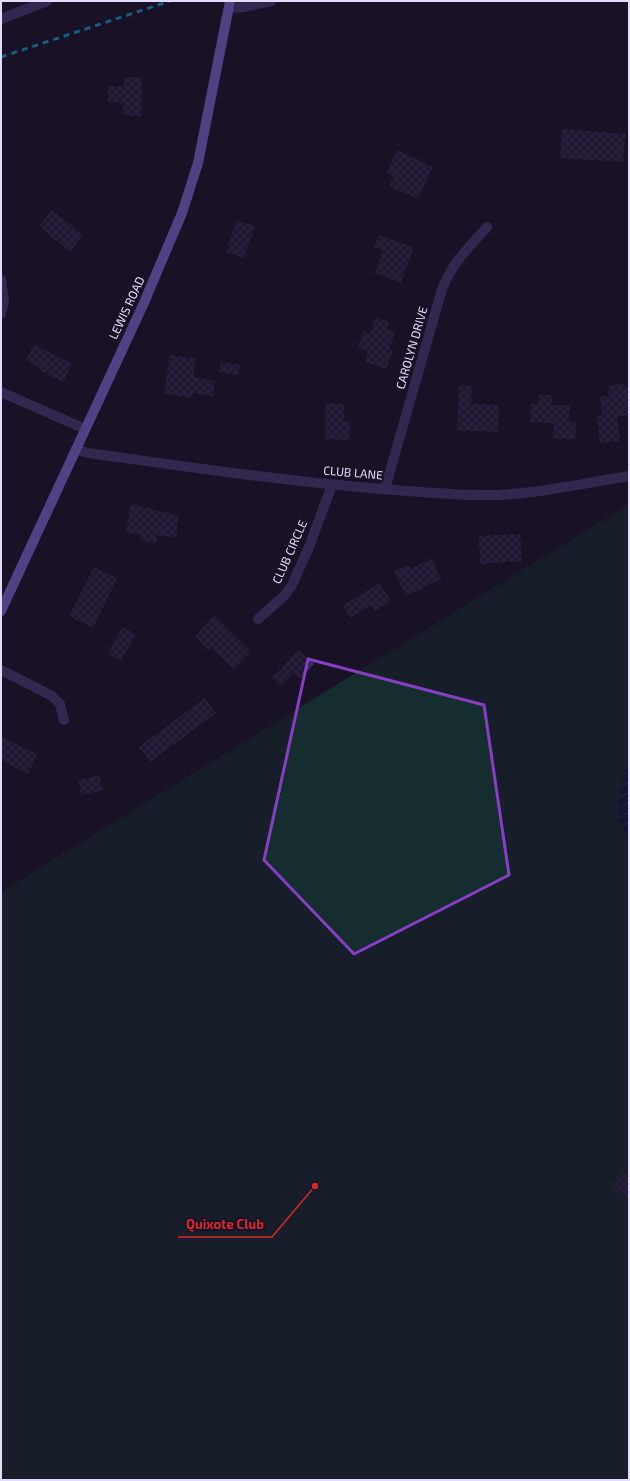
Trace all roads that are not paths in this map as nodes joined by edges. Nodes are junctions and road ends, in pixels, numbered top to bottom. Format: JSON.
{"nodes":[{"id":1,"x":47,"y":1,"type":"edge"},
{"id":2,"x":270,"y":1,"type":"edge"},
{"id":3,"x":230,"y":4,"type":"edge"},
{"id":4,"x":1,"y":19,"type":"edge"},
{"id":5,"x":487,"y":227,"type":"dead end"},
{"id":6,"x":1,"y":280,"type":"edge"},
{"id":7,"x":1,"y":314,"type":"edge"},
{"id":8,"x":1,"y":392,"type":"edge"},
{"id":9,"x":85,"y":429,"type":"junction"},
{"id":10,"x":76,"y":449,"type":"junction"},
{"id":11,"x":629,"y":476,"type":"edge"},
{"id":12,"x":332,"y":484,"type":"junction"},
{"id":13,"x":386,"y":489,"type":"junction"},
{"id":14,"x":1,"y":611,"type":"edge"},
{"id":15,"x":258,"y":619,"type":"dead end"},
{"id":16,"x":1,"y":670,"type":"edge"},
{"id":17,"x":64,"y":720,"type":"dead end"}],
"edges":[{"from":1,"to":4,"type":"street"},
{"from":2,"to":3,"type":"street"},
{"from":3,"to":9,"type":"street","name":"LEWIS ROAD"},
{"from":5,"to":13,"type":"street","name":"CAROLYN DRIVE"},
{"from":6,"to":7,"type":"street"},
{"from":8,"to":9,"type":"street"},
{"from":9,"to":10,"type":"street","name":"LEWIS ROAD"},
{"from":10,"to":12,"type":"street","name":"CLUB LANE"},
{"from":10,"to":14,"type":"street","name":"LEWIS ROAD"},
{"from":11,"to":13,"type":"street","name":"CLUB LANE"},
{"from":12,"to":13,"type":"street","name":"CLUB LANE"},
{"from":12,"to":15,"type":"street","name":"CLUB CIRCLE"},
{"from":16,"to":17,"type":"street"}]}
